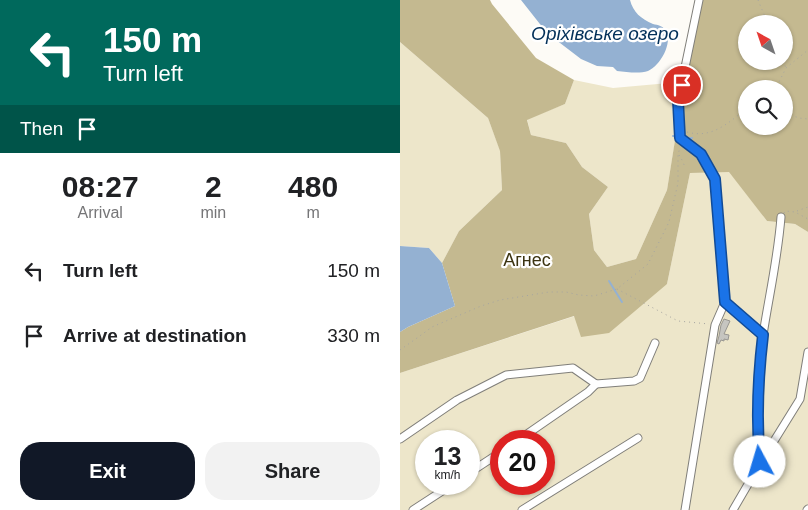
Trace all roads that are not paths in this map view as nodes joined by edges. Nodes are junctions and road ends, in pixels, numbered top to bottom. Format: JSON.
{"nodes":[{"id":1,"x":699,"y":0,"type":"edge"},
{"id":2,"x":781,"y":217,"type":"road end"},
{"id":3,"x":725,"y":302,"type":"junction"},
{"id":4,"x":763,"y":335,"type":"junction"},
{"id":5,"x":655,"y":343,"type":"dead end"},
{"id":6,"x":808,"y":352,"type":"edge"},
{"id":7,"x":596,"y":384,"type":"junction"},
{"id":8,"x":533,"y":430,"type":"edge"},
{"id":9,"x":638,"y":438,"type":"dead end"},
{"id":10,"x":400,"y":439,"type":"edge"},
{"id":11,"x":760,"y":462,"type":"junction"},
{"id":12,"x":436,"y":495,"type":"edge"},
{"id":13,"x":413,"y":510,"type":"edge"},
{"id":14,"x":522,"y":510,"type":"edge"},
{"id":15,"x":686,"y":510,"type":"edge"},
{"id":16,"x":733,"y":510,"type":"edge"}],
"edges":[{"from":1,"to":3,"type":"lane"},
{"from":2,"to":4,"type":"lane"},
{"from":3,"to":4,"type":"lane"},
{"from":3,"to":15,"type":"lane"},
{"from":4,"to":11,"type":"lane"},
{"from":5,"to":7,"type":"lane"},
{"from":6,"to":11,"type":"lane"},
{"from":7,"to":8,"type":"lane"},
{"from":7,"to":10,"type":"lane"},
{"from":9,"to":14,"type":"lane"},
{"from":11,"to":16,"type":"lane"},
{"from":12,"to":13,"type":"lane"}]}
